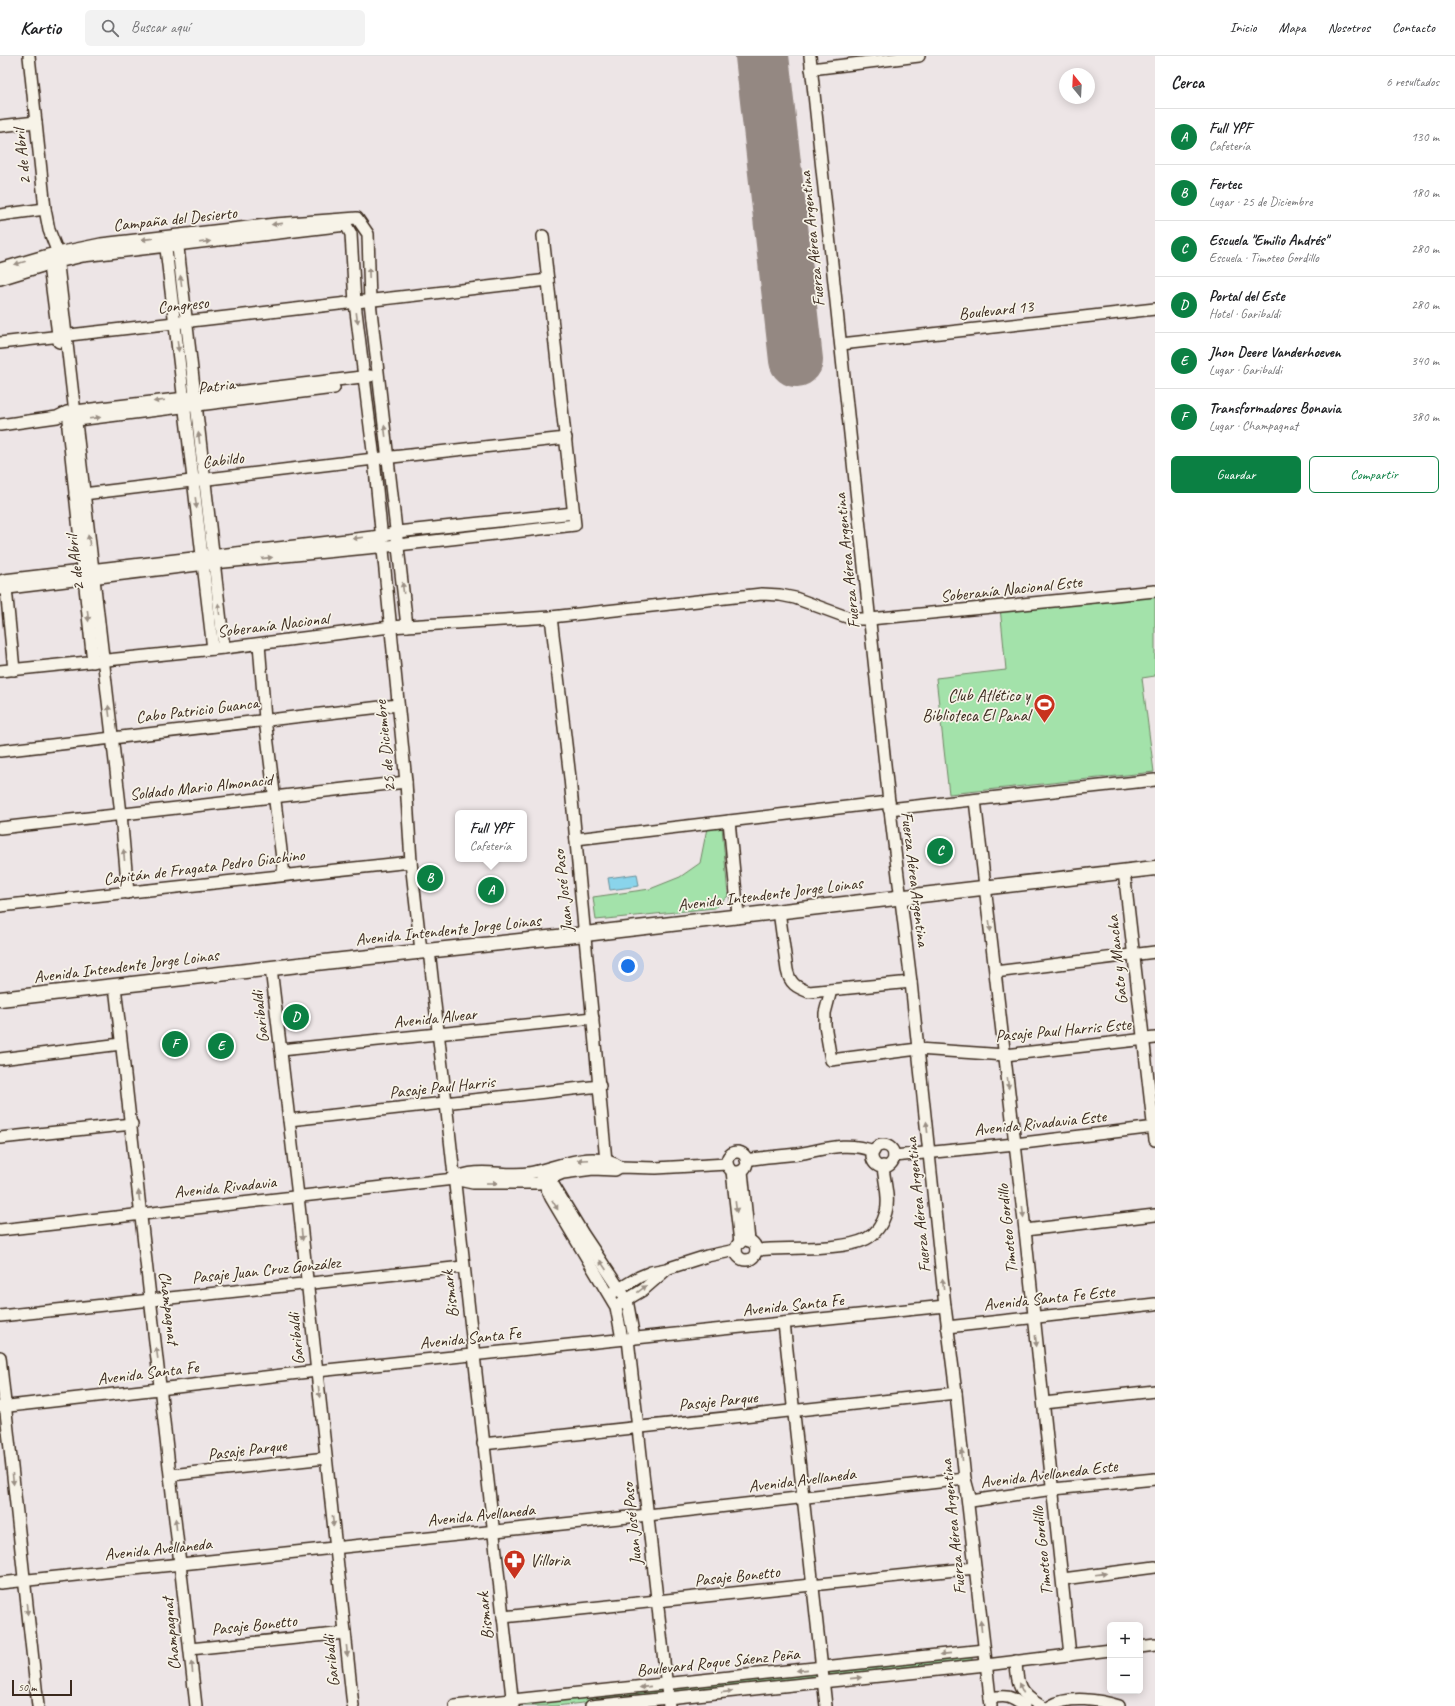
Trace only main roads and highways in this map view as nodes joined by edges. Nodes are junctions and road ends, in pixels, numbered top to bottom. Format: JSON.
{"nodes":[{"id":1,"x":1155,"y":868,"type":"edge"},
{"id":2,"x":0,"y":999,"type":"edge"}],
"edges":[{"from":1,"to":2,"type":"main road","name":"Avenida Intendente Jorge Loinas"}]}
